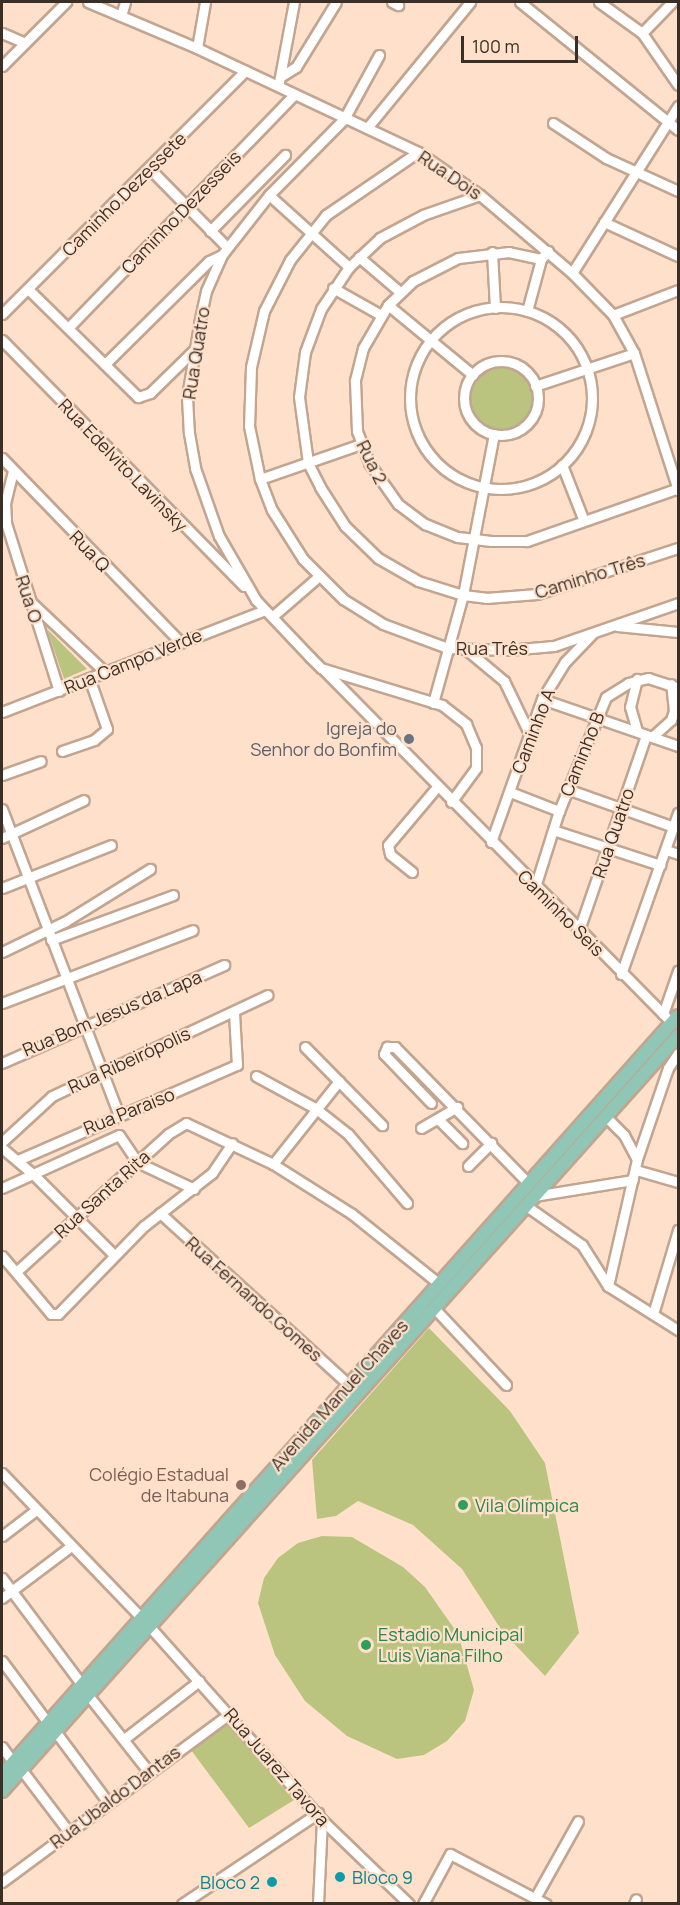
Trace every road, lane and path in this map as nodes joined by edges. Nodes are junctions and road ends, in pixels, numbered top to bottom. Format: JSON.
{"nodes":[{"id":1,"x":66,"y":2,"type":"edge"},
{"id":2,"x":88,"y":2,"type":"edge"},
{"id":3,"x":125,"y":2,"type":"edge"},
{"id":4,"x":205,"y":2,"type":"edge"},
{"id":5,"x":294,"y":2,"type":"edge"},
{"id":6,"x":336,"y":2,"type":"edge"},
{"id":7,"x":455,"y":2,"type":"edge"},
{"id":8,"x":520,"y":2,"type":"edge"},
{"id":9,"x":599,"y":2,"type":"edge"},
{"id":10,"x":672,"y":2,"type":"edge"},
{"id":11,"x":467,"y":5,"type":"edge"},
{"id":12,"x":121,"y":16,"type":"junction"},
{"id":13,"x":2,"y":33,"type":"edge"},
{"id":14,"x":642,"y":33,"type":"junction"},
{"id":15,"x":25,"y":43,"type":"junction"},
{"id":16,"x":197,"y":48,"type":"junction"},
{"id":17,"x":379,"y":55,"type":"dead end"},
{"id":18,"x":2,"y":66,"type":"edge"},
{"id":19,"x":245,"y":71,"type":"junction"},
{"id":20,"x":280,"y":77,"type":"junction"},
{"id":21,"x":678,"y":85,"type":"edge"},
{"id":22,"x":277,"y":88,"type":"junction"},
{"id":23,"x":294,"y":95,"type":"junction"},
{"id":24,"x":678,"y":106,"type":"edge"},
{"id":25,"x":344,"y":119,"type":"junction"},
{"id":26,"x":669,"y":122,"type":"junction"},
{"id":27,"x":552,"y":123,"type":"dead end"},
{"id":28,"x":367,"y":128,"type":"junction"},
{"id":29,"x":678,"y":130,"type":"edge"},
{"id":30,"x":418,"y":152,"type":"junction"},
{"id":31,"x":285,"y":155,"type":"dead end"},
{"id":32,"x":150,"y":169,"type":"junction"},
{"id":33,"x":637,"y":173,"type":"junction"},
{"id":34,"x":678,"y":191,"type":"edge"},
{"id":35,"x":269,"y":195,"type":"junction"},
{"id":36,"x":480,"y":195,"type":"junction"},
{"id":37,"x":188,"y":206,"type":"junction"},
{"id":38,"x":604,"y":222,"type":"junction"},
{"id":39,"x":210,"y":231,"type":"junction"},
{"id":40,"x":310,"y":233,"type":"junction"},
{"id":41,"x":225,"y":251,"type":"junction"},
{"id":42,"x":492,"y":252,"type":"junction"},
{"id":43,"x":544,"y":255,"type":"junction"},
{"id":44,"x":678,"y":256,"type":"edge"},
{"id":45,"x":359,"y":257,"type":"junction"},
{"id":46,"x":349,"y":267,"type":"junction"},
{"id":47,"x":572,"y":273,"type":"junction"},
{"id":48,"x":333,"y":288,"type":"junction"},
{"id":49,"x":29,"y":290,"type":"junction"},
{"id":50,"x":678,"y":290,"type":"edge"},
{"id":51,"x":400,"y":292,"type":"junction"},
{"id":52,"x":388,"y":305,"type":"junction"},
{"id":53,"x":495,"y":308,"type":"junction"},
{"id":54,"x":527,"y":311,"type":"junction"},
{"id":55,"x":2,"y":314,"type":"edge"},
{"id":56,"x":381,"y":315,"type":"junction"},
{"id":57,"x":613,"y":315,"type":"junction"},
{"id":58,"x":69,"y":328,"type":"junction"},
{"id":59,"x":2,"y":340,"type":"edge"},
{"id":60,"x":431,"y":340,"type":"junction"},
{"id":61,"x":195,"y":349,"type":"junction"},
{"id":62,"x":634,"y":353,"type":"junction"},
{"id":63,"x":105,"y":364,"type":"junction"},
{"id":64,"x":587,"y":368,"type":"junction"},
{"id":65,"x":473,"y":375,"type":"junction"},
{"id":66,"x":535,"y":386,"type":"junction"},
{"id":67,"x":494,"y":434,"type":"junction"},
{"id":68,"x":361,"y":444,"type":"junction"},
{"id":69,"x":2,"y":458,"type":"edge"},
{"id":70,"x":308,"y":463,"type":"junction"},
{"id":71,"x":562,"y":465,"type":"junction"},
{"id":72,"x":13,"y":471,"type":"junction"},
{"id":73,"x":260,"y":479,"type":"junction"},
{"id":74,"x":484,"y":487,"type":"junction"},
{"id":75,"x":678,"y":489,"type":"edge"},
{"id":76,"x":584,"y":521,"type":"junction"},
{"id":77,"x":472,"y":538,"type":"junction"},
{"id":78,"x":678,"y":548,"type":"edge"},
{"id":79,"x":319,"y":576,"type":"junction"},
{"id":80,"x":247,"y":587,"type":"junction"},
{"id":81,"x":463,"y":595,"type":"junction"},
{"id":82,"x":30,"y":601,"type":"junction"},
{"id":83,"x":678,"y":603,"type":"edge"},
{"id":84,"x":269,"y":613,"type":"junction"},
{"id":85,"x":612,"y":626,"type":"junction"},
{"id":86,"x":594,"y":632,"type":"junction"},
{"id":87,"x":678,"y":632,"type":"edge"},
{"id":88,"x":180,"y":642,"type":"junction"},
{"id":89,"x":448,"y":648,"type":"junction"},
{"id":90,"x":468,"y":651,"type":"junction"},
{"id":91,"x":321,"y":668,"type":"junction"},
{"id":92,"x":105,"y":672,"type":"junction"},
{"id":93,"x":89,"y":678,"type":"junction"},
{"id":94,"x":637,"y":679,"type":"junction"},
{"id":95,"x":675,"y":686,"type":"edge"},
{"id":96,"x":59,"y":691,"type":"junction"},
{"id":97,"x":542,"y":699,"type":"junction"},
{"id":98,"x":433,"y":703,"type":"junction"},
{"id":99,"x":2,"y":712,"type":"edge"},
{"id":100,"x":595,"y":717,"type":"junction"},
{"id":101,"x":645,"y":734,"type":"junction"},
{"id":102,"x":530,"y":735,"type":"junction"},
{"id":103,"x":678,"y":746,"type":"edge"},
{"id":104,"x":62,"y":751,"type":"dead end"},
{"id":105,"x":40,"y":760,"type":"dead end"},
{"id":106,"x":2,"y":775,"type":"edge"},
{"id":107,"x":437,"y":787,"type":"junction"},
{"id":108,"x":567,"y":789,"type":"junction"},
{"id":109,"x":510,"y":792,"type":"junction"},
{"id":110,"x":84,"y":800,"type":"dead end"},
{"id":111,"x":451,"y":802,"type":"junction"},
{"id":112,"x":622,"y":808,"type":"junction"},
{"id":113,"x":2,"y":809,"type":"edge"},
{"id":114,"x":558,"y":812,"type":"junction"},
{"id":115,"x":678,"y":813,"type":"edge"},
{"id":116,"x":674,"y":826,"type":"junction"},
{"id":117,"x":553,"y":830,"type":"junction"},
{"id":118,"x":12,"y":834,"type":"junction"},
{"id":119,"x":2,"y":838,"type":"edge"},
{"id":120,"x":491,"y":842,"type":"junction"},
{"id":121,"x":111,"y":845,"type":"dead end"},
{"id":122,"x":608,"y":847,"type":"junction"},
{"id":123,"x":666,"y":850,"type":"junction"},
{"id":124,"x":678,"y":854,"type":"edge"},
{"id":125,"x":660,"y":865,"type":"junction"},
{"id":126,"x":150,"y":869,"type":"dead end"},
{"id":127,"x":412,"y":872,"type":"dead end"},
{"id":128,"x":28,"y":878,"type":"junction"},
{"id":129,"x":535,"y":887,"type":"junction"},
{"id":130,"x":2,"y":888,"type":"edge"},
{"id":131,"x":173,"y":895,"type":"dead end"},
{"id":132,"x":193,"y":930,"type":"dead end"},
{"id":133,"x":579,"y":930,"type":"junction"},
{"id":134,"x":49,"y":935,"type":"junction"},
{"id":135,"x":2,"y":952,"type":"edge"},
{"id":136,"x":224,"y":965,"type":"dead end"},
{"id":137,"x":678,"y":971,"type":"edge"},
{"id":138,"x":621,"y":974,"type":"junction"},
{"id":139,"x":65,"y":977,"type":"junction"},
{"id":140,"x":268,"y":995,"type":"dead end"},
{"id":141,"x":2,"y":1003,"type":"edge"},
{"id":142,"x":234,"y":1013,"type":"junction"},
{"id":143,"x":671,"y":1018,"type":"edge"},
{"id":144,"x":82,"y":1024,"type":"junction"},
{"id":145,"x":678,"y":1036,"type":"edge"},
{"id":146,"x":305,"y":1047,"type":"dead end"},
{"id":147,"x":678,"y":1053,"type":"edge"},
{"id":148,"x":2,"y":1063,"type":"edge"},
{"id":149,"x":100,"y":1072,"type":"junction"},
{"id":150,"x":256,"y":1076,"type":"dead end"},
{"id":151,"x":339,"y":1081,"type":"junction"},
{"id":152,"x":431,"y":1103,"type":"dead end"},
{"id":153,"x":457,"y":1107,"type":"junction"},
{"id":154,"x":315,"y":1108,"type":"junction"},
{"id":155,"x":119,"y":1115,"type":"junction"},
{"id":156,"x":605,"y":1116,"type":"junction"},
{"id":157,"x":439,"y":1120,"type":"junction"},
{"id":158,"x":382,"y":1125,"type":"dead end"},
{"id":159,"x":421,"y":1128,"type":"dead end"},
{"id":160,"x":2,"y":1142,"type":"edge"},
{"id":161,"x":232,"y":1143,"type":"junction"},
{"id":162,"x":462,"y":1143,"type":"dead end"},
{"id":163,"x":491,"y":1143,"type":"junction"},
{"id":164,"x":2,"y":1148,"type":"edge"},
{"id":165,"x":636,"y":1159,"type":"junction"},
{"id":166,"x":137,"y":1162,"type":"junction"},
{"id":167,"x":273,"y":1164,"type":"junction"},
{"id":168,"x":468,"y":1166,"type":"dead end"},
{"id":169,"x":25,"y":1167,"type":"junction"},
{"id":170,"x":635,"y":1175,"type":"junction"},
{"id":171,"x":527,"y":1182,"type":"junction"},
{"id":172,"x":678,"y":1182,"type":"edge"},
{"id":173,"x":2,"y":1188,"type":"edge"},
{"id":174,"x":194,"y":1189,"type":"junction"},
{"id":175,"x":529,"y":1200,"type":"junction"},
{"id":176,"x":407,"y":1203,"type":"dead end"},
{"id":177,"x":160,"y":1213,"type":"junction"},
{"id":178,"x":77,"y":1217,"type":"junction"},
{"id":179,"x":678,"y":1230,"type":"edge"},
{"id":180,"x":114,"y":1255,"type":"junction"},
{"id":181,"x":2,"y":1256,"type":"edge"},
{"id":182,"x":16,"y":1272,"type":"junction"},
{"id":183,"x":438,"y":1283,"type":"junction"},
{"id":184,"x":608,"y":1286,"type":"junction"},
{"id":185,"x":435,"y":1309,"type":"junction"},
{"id":186,"x":653,"y":1314,"type":"junction"},
{"id":187,"x":678,"y":1330,"type":"edge"},
{"id":188,"x":348,"y":1384,"type":"junction"},
{"id":189,"x":506,"y":1385,"type":"dead end"},
{"id":190,"x":2,"y":1473,"type":"edge"},
{"id":191,"x":36,"y":1510,"type":"junction"},
{"id":192,"x":2,"y":1536,"type":"edge"},
{"id":193,"x":70,"y":1547,"type":"junction"},
{"id":194,"x":2,"y":1578,"type":"edge"},
{"id":195,"x":11,"y":1591,"type":"junction"},
{"id":196,"x":2,"y":1598,"type":"edge"},
{"id":197,"x":141,"y":1618,"type":"junction"},
{"id":198,"x":150,"y":1627,"type":"junction"},
{"id":199,"x":2,"y":1661,"type":"edge"},
{"id":200,"x":199,"y":1681,"type":"junction"},
{"id":201,"x":85,"y":1690,"type":"junction"},
{"id":202,"x":230,"y":1713,"type":"junction"},
{"id":203,"x":51,"y":1727,"type":"junction"},
{"id":204,"x":124,"y":1739,"type":"junction"},
{"id":205,"x":2,"y":1747,"type":"edge"},
{"id":206,"x":17,"y":1766,"type":"junction"},
{"id":207,"x":148,"y":1771,"type":"junction"},
{"id":208,"x":2,"y":1774,"type":"edge"},
{"id":209,"x":2,"y":1791,"type":"edge"},
{"id":210,"x":107,"y":1801,"type":"junction"},
{"id":211,"x":320,"y":1816,"type":"junction"},
{"id":212,"x":578,"y":1821,"type":"dead end"},
{"id":213,"x":68,"y":1831,"type":"junction"},
{"id":214,"x":2,"y":1882,"type":"edge"},
{"id":215,"x":535,"y":1898,"type":"junction"},
{"id":216,"x":182,"y":1904,"type":"edge"},
{"id":217,"x":318,"y":1904,"type":"edge"},
{"id":218,"x":409,"y":1904,"type":"edge"},
{"id":219,"x":423,"y":1904,"type":"edge"},
{"id":220,"x":546,"y":1904,"type":"edge"}],
"edges":[{"from":1,"to":15,"type":"street"},
{"from":2,"to":12,"type":"street","name":"Rua Dois"},
{"from":3,"to":12,"type":"street"},
{"from":4,"to":16,"type":"street"},
{"from":5,"to":20,"type":"street"},
{"from":6,"to":20,"type":"street"},
{"from":7,"to":11,"type":"street"},
{"from":8,"to":26,"type":"street"},
{"from":9,"to":14,"type":"street"},
{"from":10,"to":14,"type":"street"},
{"from":11,"to":28,"type":"street"},
{"from":12,"to":16,"type":"street","name":"Rua Dois"},
{"from":13,"to":15,"type":"street"},
{"from":14,"to":21,"type":"street"},
{"from":15,"to":18,"type":"street"},
{"from":16,"to":19,"type":"street","name":"Rua Dois"},
{"from":17,"to":25,"type":"street","name":"Rua Quatro"},
{"from":19,"to":22,"type":"street","name":"Rua Dois"},
{"from":19,"to":32,"type":"street","name":"Caminho Dezessete"},
{"from":20,"to":22,"type":"street"},
{"from":22,"to":23,"type":"street","name":"Rua Dois"},
{"from":23,"to":25,"type":"street","name":"Rua Dois"},
{"from":23,"to":37,"type":"street","name":"Caminho Dezesseis"},
{"from":24,"to":26,"type":"street"},
{"from":25,"to":28,"type":"street","name":"Rua Dois"},
{"from":25,"to":35,"type":"street","name":"Rua Quatro"},
{"from":26,"to":29,"type":"street"},
{"from":26,"to":33,"type":"street"},
{"from":27,"to":33,"type":"street"},
{"from":28,"to":30,"type":"street","name":"Rua Dois"},
{"from":30,"to":36,"type":"street","name":"Rua Dois"},
{"from":30,"to":40,"type":"street","name":"Rua Três"},
{"from":31,"to":39,"type":"street"},
{"from":32,"to":37,"type":"street"},
{"from":32,"to":49,"type":"street","name":"Caminho Dezessete"},
{"from":33,"to":34,"type":"street"},
{"from":33,"to":38,"type":"street"},
{"from":35,"to":40,"type":"street"},
{"from":35,"to":41,"type":"street","name":"Rua Quatro"},
{"from":36,"to":43,"type":"street","name":"Rua Dois"},
{"from":36,"to":45,"type":"street","name":"Caminho Três"},
{"from":37,"to":39,"type":"street"},
{"from":37,"to":58,"type":"street","name":"Caminho Dezesseis"},
{"from":38,"to":44,"type":"street"},
{"from":38,"to":47,"type":"street"},
{"from":39,"to":41,"type":"street"},
{"from":40,"to":46,"type":"street"},
{"from":40,"to":73,"type":"street","name":"Rua Três"},
{"from":41,"to":61,"type":"street","name":"Rua Quatro"},
{"from":41,"to":63,"type":"street"},
{"from":42,"to":43,"type":"street","name":"Rua 2"},
{"from":42,"to":51,"type":"street","name":"Rua 2"},
{"from":42,"to":53,"type":"street"},
{"from":43,"to":47,"type":"street","name":"Rua Dois"},
{"from":43,"to":54,"type":"street"},
{"from":45,"to":46,"type":"street","name":"Caminho Três"},
{"from":45,"to":51,"type":"street"},
{"from":46,"to":48,"type":"street","name":"Caminho Três"},
{"from":47,"to":57,"type":"street","name":"Rua Dois"},
{"from":48,"to":56,"type":"street"},
{"from":48,"to":70,"type":"street","name":"Caminho Três"},
{"from":49,"to":55,"type":"street","name":"Caminho Dezessete"},
{"from":49,"to":58,"type":"street"},
{"from":50,"to":57,"type":"street"},
{"from":51,"to":52,"type":"street","name":"Rua 2"},
{"from":52,"to":56,"type":"street","name":"Rua 2"},
{"from":52,"to":60,"type":"street"},
{"from":53,"to":54,"type":"street"},
{"from":53,"to":60,"type":"street"},
{"from":54,"to":64,"type":"street"},
{"from":56,"to":68,"type":"street","name":"Rua 2"},
{"from":57,"to":62,"type":"street","name":"Rua Dois"},
{"from":58,"to":63,"type":"street"},
{"from":59,"to":80,"type":"street","name":"Rua Edelvito Lavinsky"},
{"from":60,"to":65,"type":"street"},
{"from":60,"to":74,"type":"street"},
{"from":61,"to":63,"type":"street"},
{"from":61,"to":80,"type":"street","name":"Rua Quatro"},
{"from":62,"to":64,"type":"street"},
{"from":62,"to":75,"type":"street","name":"Rua Dois"},
{"from":64,"to":66,"type":"street"},
{"from":64,"to":71,"type":"street"},
{"from":65,"to":66,"type":"street"},
{"from":65,"to":67,"type":"street"},
{"from":66,"to":67,"type":"street"},
{"from":67,"to":74,"type":"street"},
{"from":68,"to":70,"type":"street"},
{"from":68,"to":77,"type":"street","name":"Rua 2"},
{"from":69,"to":72,"type":"street","name":"Rua Q"},
{"from":70,"to":73,"type":"street"},
{"from":70,"to":81,"type":"street","name":"Caminho Três"},
{"from":71,"to":74,"type":"street"},
{"from":71,"to":76,"type":"street"},
{"from":72,"to":82,"type":"street","name":"Rua O"},
{"from":72,"to":88,"type":"street","name":"Rua Q"},
{"from":73,"to":79,"type":"street","name":"Rua Três"},
{"from":74,"to":77,"type":"street"},
{"from":75,"to":76,"type":"street","name":"Rua 2"},
{"from":76,"to":77,"type":"street","name":"Rua 2"},
{"from":77,"to":81,"type":"street"},
{"from":78,"to":81,"type":"street","name":"Caminho Três"},
{"from":79,"to":84,"type":"street"},
{"from":79,"to":89,"type":"street","name":"Rua Três"},
{"from":80,"to":84,"type":"street","name":"Rua Quatro"},
{"from":81,"to":89,"type":"street"},
{"from":82,"to":92,"type":"street"},
{"from":82,"to":96,"type":"street","name":"Rua O"},
{"from":83,"to":85,"type":"street","name":"Rua Três"},
{"from":84,"to":88,"type":"street","name":"Rua Campo Verde"},
{"from":84,"to":91,"type":"street","name":"Caminho Seis"},
{"from":85,"to":86,"type":"street","name":"Rua Três"},
{"from":85,"to":87,"type":"street"},
{"from":86,"to":90,"type":"street","name":"Rua Três"},
{"from":86,"to":97,"type":"street","name":"Caminho A"},
{"from":88,"to":92,"type":"street","name":"Rua Campo Verde"},
{"from":89,"to":90,"type":"street","name":"Rua Três"},
{"from":89,"to":98,"type":"street"},
{"from":90,"to":102,"type":"street"},
{"from":91,"to":98,"type":"street","name":"Caminho Seis"},
{"from":91,"to":107,"type":"street","name":"Caminho Seis"},
{"from":92,"to":93,"type":"street","name":"Rua Campo Verde"},
{"from":93,"to":96,"type":"street","name":"Rua Campo Verde"},
{"from":93,"to":104,"type":"street"},
{"from":94,"to":95,"type":"street"},
{"from":94,"to":100,"type":"street","name":"Caminho B"},
{"from":94,"to":101,"type":"street"},
{"from":95,"to":101,"type":"street"},
{"from":96,"to":99,"type":"street","name":"Rua Campo Verde"},
{"from":97,"to":100,"type":"street"},
{"from":97,"to":102,"type":"street","name":"Caminho A"},
{"from":98,"to":111,"type":"street","name":"Caminho Seis"},
{"from":100,"to":101,"type":"street"},
{"from":100,"to":108,"type":"street","name":"Caminho B"},
{"from":101,"to":103,"type":"street"},
{"from":101,"to":112,"type":"street","name":"Rua Quatro"},
{"from":102,"to":109,"type":"street","name":"Caminho A"},
{"from":105,"to":106,"type":"street"},
{"from":107,"to":111,"type":"street","name":"Caminho Seis"},
{"from":107,"to":127,"type":"street"},
{"from":108,"to":112,"type":"street"},
{"from":108,"to":114,"type":"street","name":"Caminho B"},
{"from":109,"to":114,"type":"street"},
{"from":109,"to":120,"type":"street","name":"Caminho A"},
{"from":110,"to":118,"type":"street"},
{"from":111,"to":120,"type":"street","name":"Caminho Seis"},
{"from":112,"to":116,"type":"street"},
{"from":112,"to":122,"type":"street","name":"Rua Quatro"},
{"from":113,"to":118,"type":"street"},
{"from":114,"to":117,"type":"street","name":"Caminho B"},
{"from":115,"to":116,"type":"street"},
{"from":116,"to":123,"type":"street"},
{"from":117,"to":122,"type":"street"},
{"from":117,"to":129,"type":"street","name":"Caminho B"},
{"from":118,"to":119,"type":"street"},
{"from":118,"to":128,"type":"street"},
{"from":120,"to":129,"type":"street","name":"Caminho Seis"},
{"from":121,"to":128,"type":"street"},
{"from":122,"to":125,"type":"street"},
{"from":122,"to":133,"type":"street","name":"Rua Quatro"},
{"from":123,"to":124,"type":"street"},
{"from":123,"to":125,"type":"street"},
{"from":125,"to":138,"type":"street"},
{"from":126,"to":134,"type":"street"},
{"from":128,"to":130,"type":"street"},
{"from":128,"to":134,"type":"street"},
{"from":129,"to":133,"type":"street","name":"Caminho Seis"},
{"from":131,"to":134,"type":"street"},
{"from":132,"to":139,"type":"street"},
{"from":133,"to":138,"type":"street","name":"Caminho Seis"},
{"from":134,"to":135,"type":"street"},
{"from":134,"to":139,"type":"street"},
{"from":136,"to":144,"type":"street","name":"Rua Bom Jesus da Lapa"},
{"from":137,"to":143,"type":"street"},
{"from":138,"to":143,"type":"street","name":"Caminho Seis"},
{"from":139,"to":141,"type":"street"},
{"from":139,"to":144,"type":"street"},
{"from":140,"to":142,"type":"street","name":"Rua Ribeirópolis"},
{"from":142,"to":149,"type":"street","name":"Rua Ribeirópolis"},
{"from":142,"to":155,"type":"street","name":"Rua Paraiso"},
{"from":143,"to":171,"type":"main road","name":"Avenida Manuel Chaves"},
{"from":144,"to":148,"type":"street","name":"Rua Bom Jesus da Lapa"},
{"from":144,"to":149,"type":"street"},
{"from":145,"to":156,"type":"main road","name":"Avenida Manuel Chaves"},
{"from":146,"to":151,"type":"street"},
{"from":147,"to":165,"type":"street"},
{"from":149,"to":155,"type":"street"},
{"from":149,"to":160,"type":"street","name":"Rua Ribeirópolis"},
{"from":150,"to":154,"type":"street"},
{"from":151,"to":154,"type":"street"},
{"from":151,"to":158,"type":"street"},
{"from":152,"to":153,"type":"street"},
{"from":153,"to":157,"type":"street"},
{"from":153,"to":163,"type":"street"},
{"from":154,"to":167,"type":"street"},
{"from":154,"to":176,"type":"street"},
{"from":155,"to":169,"type":"street","name":"Rua Paraiso"},
{"from":156,"to":165,"type":"street"},
{"from":156,"to":175,"type":"main road","name":"Avenida Manuel Chaves"},
{"from":157,"to":159,"type":"street"},
{"from":157,"to":162,"type":"street"},
{"from":161,"to":166,"type":"street","name":"Rua Santa Rita"},
{"from":161,"to":167,"type":"street"},
{"from":161,"to":174,"type":"street"},
{"from":163,"to":168,"type":"street"},
{"from":163,"to":171,"type":"street"},
{"from":164,"to":169,"type":"street"},
{"from":165,"to":170,"type":"street"},
{"from":166,"to":169,"type":"street","name":"Rua Santa Rita"},
{"from":166,"to":174,"type":"street"},
{"from":166,"to":178,"type":"street","name":"Rua Santa Rita"},
{"from":167,"to":183,"type":"street"},
{"from":169,"to":173,"type":"street","name":"Rua Santa Rita"},
{"from":169,"to":178,"type":"street"},
{"from":170,"to":172,"type":"street"},
{"from":170,"to":175,"type":"street"},
{"from":170,"to":184,"type":"street"},
{"from":171,"to":183,"type":"main road","name":"Avenida Manuel Chaves"},
{"from":174,"to":177,"type":"street"},
{"from":175,"to":184,"type":"street"},
{"from":175,"to":185,"type":"main road","name":"Avenida Manuel Chaves"},
{"from":177,"to":180,"type":"street"},
{"from":177,"to":188,"type":"street","name":"Rua Fernando Gomes"},
{"from":178,"to":180,"type":"street"},
{"from":178,"to":182,"type":"street","name":"Rua Santa Rita"},
{"from":179,"to":186,"type":"street"},
{"from":180,"to":182,"type":"street"},
{"from":181,"to":182,"type":"street"},
{"from":183,"to":188,"type":"main road","name":"Avenida Manuel Chaves"},
{"from":184,"to":186,"type":"street"},
{"from":185,"to":189,"type":"street"},
{"from":185,"to":198,"type":"main road","name":"Avenida Manuel Chaves"},
{"from":186,"to":187,"type":"street"},
{"from":188,"to":197,"type":"main road","name":"Avenida Manuel Chaves"},
{"from":190,"to":191,"type":"street"},
{"from":191,"to":192,"type":"street"},
{"from":191,"to":193,"type":"street"},
{"from":193,"to":195,"type":"street"},
{"from":193,"to":197,"type":"street"},
{"from":194,"to":195,"type":"street"},
{"from":195,"to":196,"type":"street"},
{"from":195,"to":201,"type":"street"},
{"from":197,"to":198,"type":"street","name":"Rua Juarez Tavora"},
{"from":197,"to":201,"type":"main road","name":"Avenida Manuel Chaves"},
{"from":198,"to":200,"type":"street","name":"Rua Juarez Tavora"},
{"from":198,"to":201,"type":"main road","name":"Avenida Manuel Chaves"},
{"from":199,"to":203,"type":"street"},
{"from":200,"to":202,"type":"street","name":"Rua Juarez Tavora"},
{"from":200,"to":204,"type":"street"},
{"from":201,"to":203,"type":"main road","name":"Avenida Manuel Chaves"},
{"from":201,"to":204,"type":"street"},
{"from":202,"to":207,"type":"street","name":"Rua Ubaldo Dantas"},
{"from":202,"to":211,"type":"street","name":"Rua Juarez Tavora"},
{"from":203,"to":206,"type":"main road","name":"Avenida Manuel Chaves"},
{"from":203,"to":210,"type":"street"},
{"from":204,"to":207,"type":"street"},
{"from":205,"to":206,"type":"street"},
{"from":206,"to":208,"type":"main road","name":"Avenida Manuel Chaves"},
{"from":206,"to":209,"type":"main road","name":"Avenida Manuel Chaves"},
{"from":206,"to":213,"type":"street"},
{"from":207,"to":210,"type":"street","name":"Rua Ubaldo Dantas"},
{"from":210,"to":213,"type":"street","name":"Rua Ubaldo Dantas"},
{"from":211,"to":216,"type":"street"},
{"from":211,"to":217,"type":"street"},
{"from":211,"to":218,"type":"street","name":"Rua Juarez Tavora"},
{"from":212,"to":215,"type":"street"},
{"from":213,"to":214,"type":"street","name":"Rua Ubaldo Dantas"},
{"from":215,"to":219,"type":"street"},
{"from":215,"to":220,"type":"street"}]}
